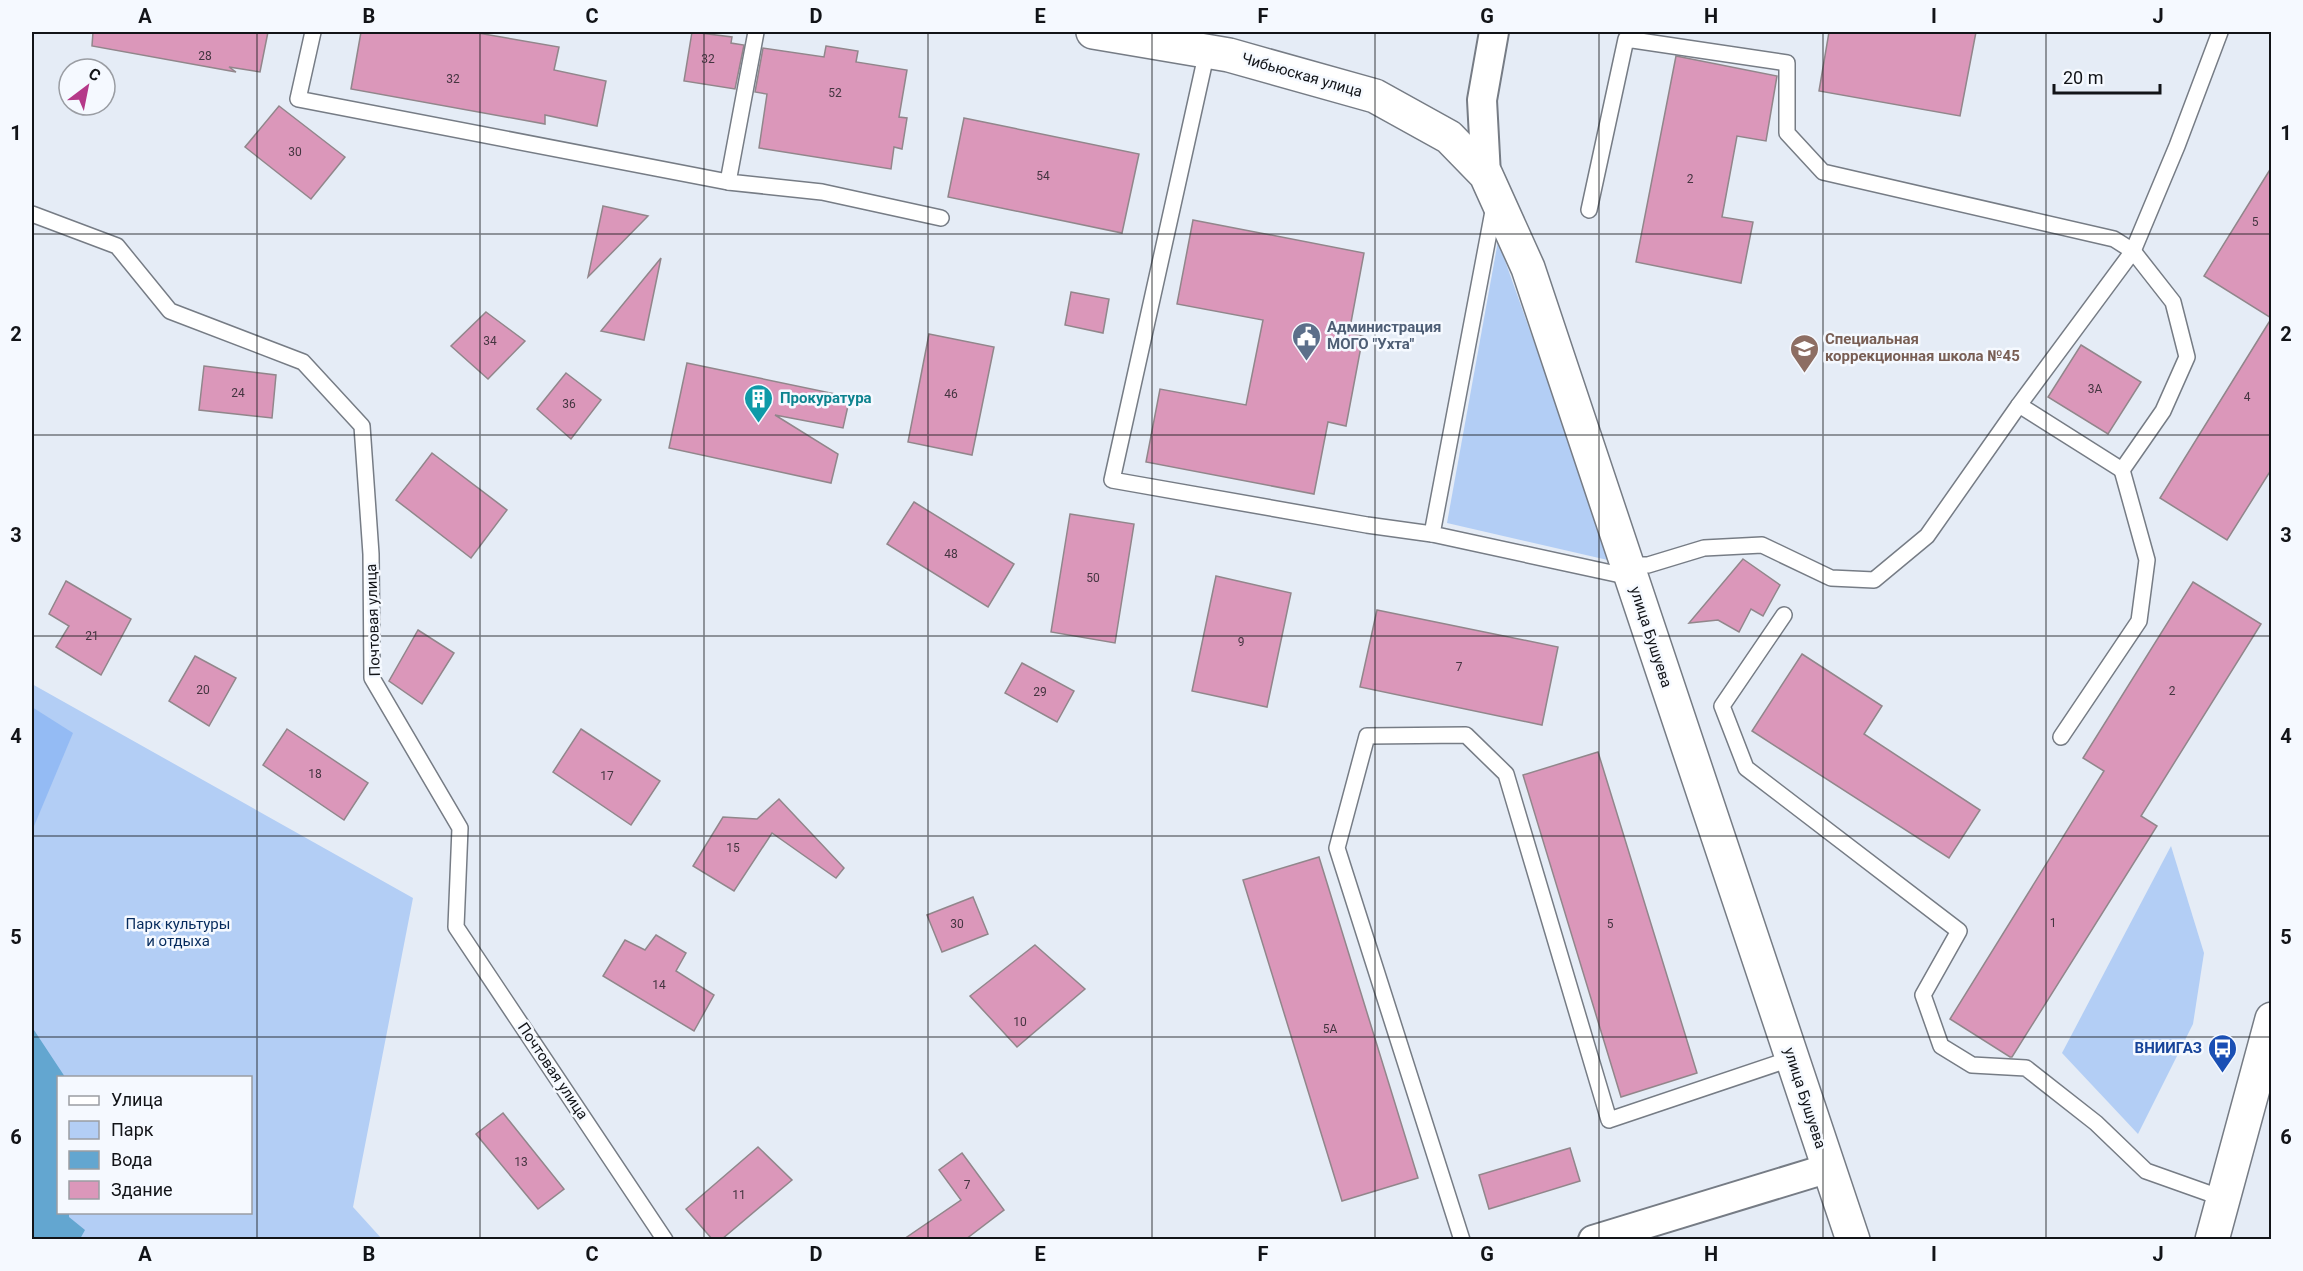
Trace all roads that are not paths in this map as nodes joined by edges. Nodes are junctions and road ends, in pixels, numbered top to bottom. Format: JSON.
{"nodes":[{"id":1,"x":313,"y":32,"type":"edge"},
{"id":2,"x":756,"y":32,"type":"edge"},
{"id":3,"x":1093,"y":32,"type":"edge"},
{"id":4,"x":1494,"y":32,"type":"edge"},
{"id":5,"x":2220,"y":32,"type":"edge"},
{"id":6,"x":1190,"y":43,"type":"edge"},
{"id":7,"x":728,"y":182,"type":"junction"},
{"id":8,"x":1491,"y":186,"type":"junction"},
{"id":9,"x":1589,"y":210,"type":"dead end"},
{"id":10,"x":32,"y":214,"type":"edge"},
{"id":11,"x":941,"y":218,"type":"dead end"},
{"id":12,"x":2133,"y":251,"type":"junction"},
{"id":13,"x":2019,"y":405,"type":"junction"},
{"id":14,"x":2122,"y":470,"type":"junction"},
{"id":15,"x":1432,"y":534,"type":"junction"},
{"id":16,"x":1629,"y":571,"type":"junction"},
{"id":17,"x":1784,"y":615,"type":"dead end"},
{"id":18,"x":2061,"y":737,"type":"dead end"},
{"id":19,"x":2271,"y":1019,"type":"edge"},
{"id":20,"x":1792,"y":1058,"type":"junction"},
{"id":21,"x":1829,"y":1168,"type":"junction"},
{"id":22,"x":2222,"y":1198,"type":"junction"},
{"id":23,"x":665,"y":1239,"type":"edge"},
{"id":24,"x":1462,"y":1239,"type":"edge"},
{"id":25,"x":1593,"y":1239,"type":"edge"},
{"id":26,"x":1853,"y":1239,"type":"edge"},
{"id":27,"x":2212,"y":1239,"type":"edge"}],
"edges":[{"from":1,"to":7,"type":"lane"},
{"from":2,"to":7,"type":"lane"},
{"from":3,"to":6,"type":"street","name":"Чибьюская улица"},
{"from":4,"to":8,"type":"street","name":"улица Бушуева"},
{"from":5,"to":12,"type":"lane"},
{"from":6,"to":8,"type":"street","name":"Чибьюская улица"},
{"from":6,"to":15,"type":"lane"},
{"from":7,"to":11,"type":"lane"},
{"from":8,"to":15,"type":"lane"},
{"from":8,"to":16,"type":"street","name":"улица Бушуева"},
{"from":9,"to":12,"type":"lane"},
{"from":10,"to":23,"type":"lane","name":"Почтовая улица"},
{"from":12,"to":13,"type":"lane"},
{"from":12,"to":14,"type":"lane"},
{"from":13,"to":14,"type":"lane"},
{"from":13,"to":16,"type":"lane"},
{"from":14,"to":18,"type":"lane"},
{"from":15,"to":16,"type":"lane"},
{"from":16,"to":20,"type":"street","name":"улица Бушуева"},
{"from":17,"to":22,"type":"lane"},
{"from":19,"to":22,"type":"street"},
{"from":20,"to":21,"type":"street","name":"улица Бушуева"},
{"from":20,"to":24,"type":"lane"},
{"from":21,"to":25,"type":"street"},
{"from":21,"to":26,"type":"street","name":"улица Бушуева"},
{"from":22,"to":27,"type":"street"}]}
